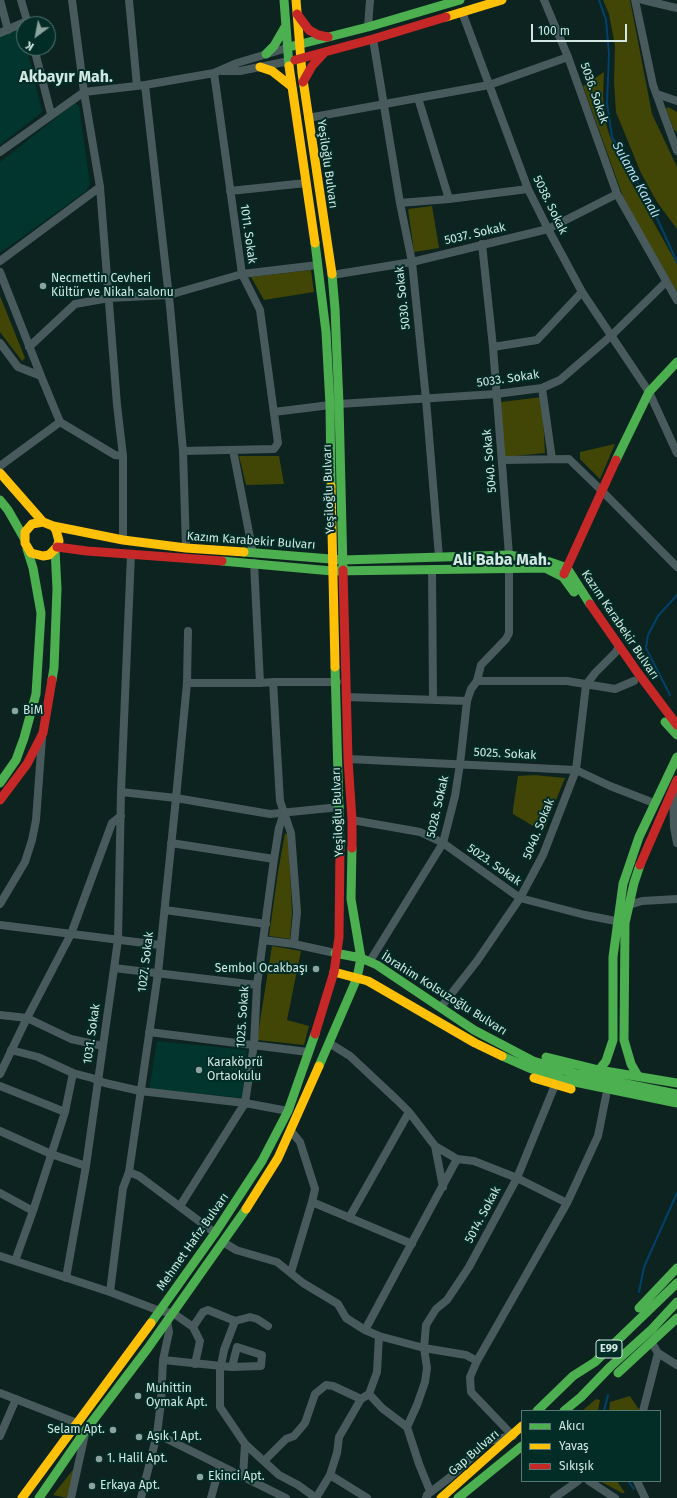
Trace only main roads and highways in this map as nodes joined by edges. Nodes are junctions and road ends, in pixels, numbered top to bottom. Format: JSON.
{"nodes":[{"id":1,"x":284,"y":0,"type":"edge"},
{"id":2,"x":296,"y":0,"type":"edge"},
{"id":3,"x":460,"y":0,"type":"edge"},
{"id":4,"x":502,"y":0,"type":"edge"},
{"id":5,"x":297,"y":14,"type":"junction"},
{"id":6,"x":285,"y":26,"type":"junction"},
{"id":7,"x":329,"y":37,"type":"junction"},
{"id":8,"x":299,"y":45,"type":"junction"},
{"id":9,"x":287,"y":48,"type":"junction"},
{"id":10,"x":324,"y":53,"type":"junction"},
{"id":11,"x":266,"y":54,"type":"road end"},
{"id":12,"x":301,"y":58,"type":"junction"},
{"id":13,"x":288,"y":61,"type":"junction"},
{"id":14,"x":260,"y":67,"type":"road end"},
{"id":15,"x":303,"y":82,"type":"junction"},
{"id":16,"x":291,"y":86,"type":"junction"},
{"id":17,"x":677,"y":362,"type":"edge"},
{"id":18,"x":334,"y":404,"type":"junction"},
{"id":19,"x":0,"y":473,"type":"edge"},
{"id":20,"x":0,"y":500,"type":"edge"},
{"id":21,"x":43,"y":522,"type":"junction"},
{"id":22,"x":53,"y":526,"type":"junction"},
{"id":23,"x":24,"y":538,"type":"junction"},
{"id":24,"x":56,"y":548,"type":"junction"},
{"id":25,"x":27,"y":549,"type":"junction"},
{"id":26,"x":332,"y":559,"type":"junction"},
{"id":27,"x":343,"y":560,"type":"junction"},
{"id":28,"x":567,"y":568,"type":"junction"},
{"id":29,"x":344,"y":570,"type":"junction"},
{"id":30,"x":332,"y":571,"type":"junction"},
{"id":31,"x":563,"y":577,"type":"junction"},
{"id":32,"x":618,"y":649,"type":"junction"},
{"id":33,"x":675,"y":722,"type":"edge"},
{"id":34,"x":677,"y":735,"type":"edge"},
{"id":35,"x":677,"y":757,"type":"edge"},
{"id":36,"x":0,"y":783,"type":"edge"},
{"id":37,"x":675,"y":785,"type":"edge"},
{"id":38,"x":0,"y":800,"type":"edge"},
{"id":39,"x":621,"y":923,"type":"junction"},
{"id":40,"x":335,"y":953,"type":"junction"},
{"id":41,"x":361,"y":958,"type":"junction"},
{"id":42,"x":334,"y":972,"type":"junction"},
{"id":43,"x":357,"y":978,"type":"junction"},
{"id":44,"x":475,"y":1043,"type":"junction"},
{"id":45,"x":505,"y":1047,"type":"junction"},
{"id":46,"x":599,"y":1070,"type":"junction"},
{"id":47,"x":638,"y":1076,"type":"junction"},
{"id":48,"x":677,"y":1083,"type":"edge"},
{"id":49,"x":622,"y":1087,"type":"junction"},
{"id":50,"x":677,"y":1094,"type":"edge"},
{"id":51,"x":677,"y":1102,"type":"edge"},
{"id":52,"x":677,"y":1109,"type":"edge"},
{"id":53,"x":677,"y":1268,"type":"edge"},
{"id":54,"x":677,"y":1283,"type":"edge"},
{"id":55,"x":677,"y":1302,"type":"edge"},
{"id":56,"x":677,"y":1318,"type":"edge"},
{"id":57,"x":573,"y":1376,"type":"junction"},
{"id":58,"x":581,"y":1397,"type":"junction"},
{"id":59,"x":538,"y":1410,"type":"edge"},
{"id":60,"x":565,"y":1410,"type":"edge"},
{"id":61,"x":521,"y":1427,"type":"edge"},
{"id":62,"x":521,"y":1447,"type":"edge"},
{"id":63,"x":22,"y":1498,"type":"edge"},
{"id":64,"x":39,"y":1498,"type":"edge"},
{"id":65,"x":441,"y":1498,"type":"edge"},
{"id":66,"x":458,"y":1498,"type":"edge"}],
"edges":[{"from":1,"to":6,"type":"main road","name":"Yeşiloğlu Bulvarı"},
{"from":2,"to":5,"type":"main road","name":"Yeşiloğlu Bulvarı"},
{"from":3,"to":7,"type":"main road"},
{"from":4,"to":10,"type":"main road"},
{"from":5,"to":7,"type":"main road"},
{"from":5,"to":8,"type":"main road","name":"Yeşiloğlu Bulvarı"},
{"from":6,"to":9,"type":"main road","name":"Yeşiloğlu Bulvarı"},
{"from":6,"to":11,"type":"main road"},
{"from":7,"to":8,"type":"main road"},
{"from":8,"to":9,"type":"main road"},
{"from":8,"to":12,"type":"main road","name":"Yeşiloğlu Bulvarı"},
{"from":9,"to":13,"type":"main road","name":"Yeşiloğlu Bulvarı"},
{"from":10,"to":12,"type":"main road"},
{"from":10,"to":15,"type":"main road"},
{"from":12,"to":13,"type":"main road"},
{"from":12,"to":15,"type":"main road","name":"Yeşiloğlu Bulvarı"},
{"from":13,"to":16,"type":"main road","name":"Yeşiloğlu Bulvarı"},
{"from":14,"to":16,"type":"main road"},
{"from":15,"to":18,"type":"main road","name":"Yeşiloğlu Bulvarı"},
{"from":16,"to":18,"type":"main road","name":"Yeşiloğlu Bulvarı"},
{"from":17,"to":28,"type":"main road"},
{"from":18,"to":26,"type":"main road","name":"Yeşiloğlu Bulvarı"},
{"from":18,"to":27,"type":"main road","name":"Yeşiloğlu Bulvarı"},
{"from":19,"to":21,"type":"main road"},
{"from":20,"to":23,"type":"main road"},
{"from":21,"to":22,"type":"main road"},
{"from":21,"to":23,"type":"main road"},
{"from":22,"to":24,"type":"main road"},
{"from":22,"to":26,"type":"main road","name":"Kazım Karabekir Bulvarı"},
{"from":23,"to":25,"type":"main road"},
{"from":24,"to":25,"type":"main road"},
{"from":24,"to":30,"type":"main road","name":"Kazım Karabekir Bulvarı"},
{"from":24,"to":38,"type":"main road"},
{"from":25,"to":36,"type":"main road"},
{"from":26,"to":27,"type":"main road","name":"Kazım Karabekir Bulvarı"},
{"from":26,"to":30,"type":"main road","name":"Yeşiloğlu Bulvarı"},
{"from":27,"to":28,"type":"main road","name":"Kazım Karabekir Bulvarı"},
{"from":27,"to":29,"type":"main road","name":"Yeşiloğlu Bulvarı"},
{"from":28,"to":31,"type":"main road"},
{"from":28,"to":32,"type":"main road","name":"Kazım Karabekir Bulvarı"},
{"from":29,"to":30,"type":"main road","name":"Kazım Karabekir Bulvarı"},
{"from":29,"to":31,"type":"main road","name":"Kazım Karabekir Bulvarı"},
{"from":29,"to":41,"type":"main road","name":"Yeşiloğlu Bulvarı"},
{"from":30,"to":40,"type":"main road","name":"Yeşiloğlu Bulvarı"},
{"from":31,"to":32,"type":"main road","name":"Kazım Karabekir Bulvarı"},
{"from":32,"to":33,"type":"main road","name":"Kazım Karabekir Bulvarı"},
{"from":32,"to":34,"type":"main road","name":"Kazım Karabekir Bulvarı"},
{"from":35,"to":39,"type":"main road"},
{"from":37,"to":39,"type":"main road"},
{"from":39,"to":46,"type":"main road"},
{"from":39,"to":47,"type":"main road"},
{"from":40,"to":41,"type":"main road","name":"İbrahim Kolsuzoğlu Bulvarı"},
{"from":40,"to":42,"type":"main road","name":"Yeşiloğlu Bulvarı"},
{"from":41,"to":43,"type":"main road","name":"Yeşiloğlu Bulvarı"},
{"from":41,"to":45,"type":"main road","name":"İbrahim Kolsuzoğlu Bulvarı"},
{"from":42,"to":43,"type":"main road","name":"İbrahim Kolsuzoğlu Bulvarı"},
{"from":42,"to":63,"type":"main road","name":"Mehmet Hafız Bulvarı"},
{"from":43,"to":44,"type":"main road","name":"İbrahim Kolsuzoğlu Bulvarı"},
{"from":43,"to":64,"type":"main road","name":"Mehmet Hafız Bulvarı"},
{"from":44,"to":49,"type":"main road","name":"İbrahim Kolsuzoğlu Bulvarı"},
{"from":44,"to":52,"type":"main road"},
{"from":45,"to":46,"type":"main road"},
{"from":45,"to":49,"type":"main road","name":"İbrahim Kolsuzoğlu Bulvarı"},
{"from":46,"to":47,"type":"main road"},
{"from":47,"to":48,"type":"main road"},
{"from":49,"to":50,"type":"main road","name":"İbrahim Kolsuzoğlu Bulvarı"},
{"from":49,"to":51,"type":"main road","name":"İbrahim Kolsuzoğlu Bulvarı"},
{"from":53,"to":57,"type":"main road"},
{"from":54,"to":57,"type":"main road","number":"E99"},
{"from":55,"to":58,"type":"main road","number":"E99"},
{"from":56,"to":58,"type":"main road"},
{"from":57,"to":59,"type":"main road","number":"E99"},
{"from":58,"to":60,"type":"main road","number":"E99"},
{"from":61,"to":65,"type":"main road","name":"Gap Bulvarı"},
{"from":62,"to":66,"type":"main road","name":"Gap Bulvarı"}]}
